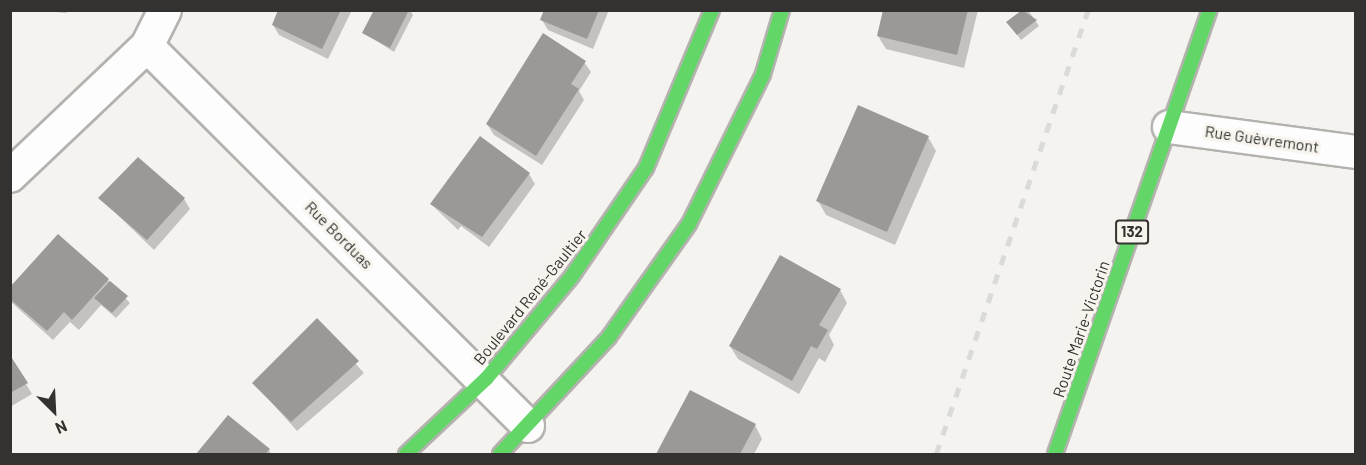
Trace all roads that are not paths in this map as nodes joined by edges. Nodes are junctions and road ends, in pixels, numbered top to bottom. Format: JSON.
{"nodes":[{"id":1,"x":165,"y":10,"type":"edge"},
{"id":2,"x":712,"y":10,"type":"edge"},
{"id":3,"x":782,"y":10,"type":"edge"},
{"id":4,"x":1210,"y":10,"type":"edge"},
{"id":5,"x":147,"y":46,"type":"junction"},
{"id":6,"x":1169,"y":127,"type":"junction"},
{"id":7,"x":1356,"y":152,"type":"edge"},
{"id":8,"x":10,"y":176,"type":"edge"},
{"id":9,"x":486,"y":379,"type":"junction"},
{"id":10,"x":528,"y":426,"type":"junction"},
{"id":11,"x":406,"y":454,"type":"edge"},
{"id":12,"x":500,"y":454,"type":"edge"},
{"id":13,"x":1055,"y":454,"type":"edge"}],
"edges":[{"from":1,"to":5,"type":"street"},
{"from":2,"to":9,"type":"street","name":"Boulevard René-Gaultier"},
{"from":3,"to":10,"type":"street"},
{"from":4,"to":6,"type":"street","name":"Route Marie-Victorin","number":"132"},
{"from":5,"to":8,"type":"street"},
{"from":5,"to":9,"type":"street","name":"Rue Borduas"},
{"from":6,"to":7,"type":"street","name":"Rue Guèvremont"},
{"from":6,"to":13,"type":"street","name":"Route Marie-Victorin","number":"132"},
{"from":9,"to":10,"type":"street","name":"Rue Borduas"},
{"from":9,"to":11,"type":"street","name":"Boulevard René-Gaultier"},
{"from":10,"to":12,"type":"street"}]}
